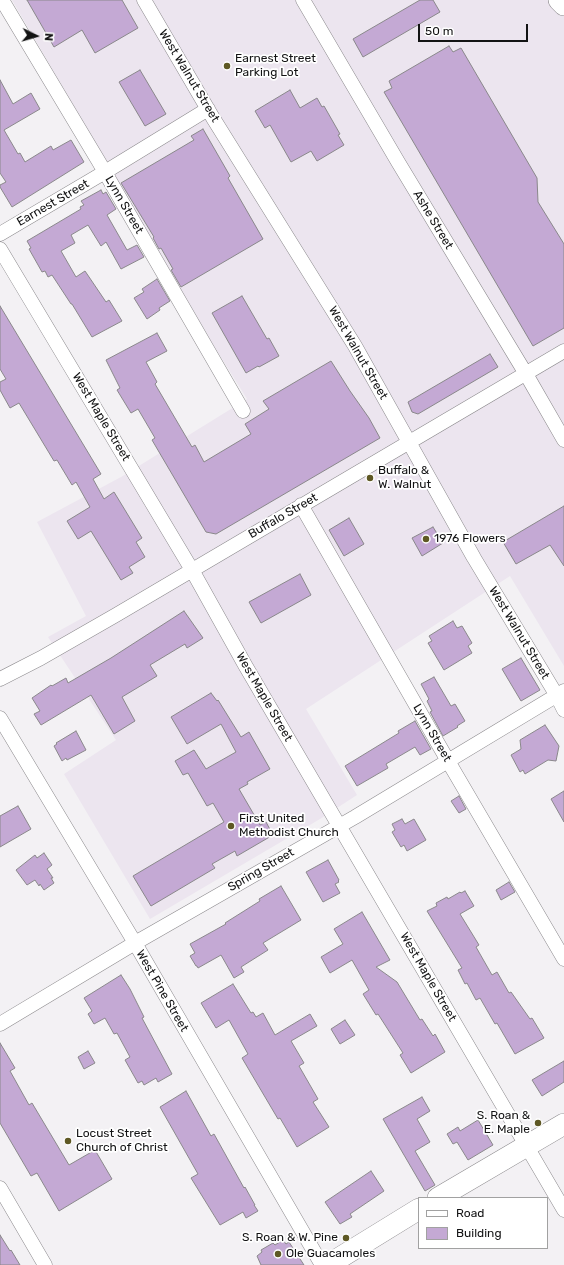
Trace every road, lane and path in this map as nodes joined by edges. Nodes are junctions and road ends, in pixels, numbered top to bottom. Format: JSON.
{"nodes":[{"id":1,"x":2,"y":0,"type":"edge"},
{"id":2,"x":144,"y":0,"type":"edge"},
{"id":3,"x":303,"y":0,"type":"edge"},
{"id":4,"x":560,"y":0,"type":"edge"},
{"id":5,"x":564,"y":5,"type":"edge"},
{"id":6,"x":208,"y":108,"type":"junction"},
{"id":7,"x":105,"y":172,"type":"junction"},
{"id":8,"x":0,"y":234,"type":"edge"},
{"id":9,"x":0,"y":249,"type":"edge"},
{"id":10,"x":564,"y":351,"type":"edge"},
{"id":11,"x":526,"y":374,"type":"junction"},
{"id":12,"x":244,"y":411,"type":"dead end"},
{"id":13,"x":564,"y":440,"type":"edge"},
{"id":14,"x":409,"y":442,"type":"junction"},
{"id":15,"x":301,"y":505,"type":"junction"},
{"id":16,"x":192,"y":570,"type":"junction"},
{"id":17,"x":0,"y":679,"type":"edge"},
{"id":18,"x":561,"y":693,"type":"edge"},
{"id":19,"x":564,"y":710,"type":"edge"},
{"id":20,"x":0,"y":718,"type":"edge"},
{"id":21,"x":448,"y":761,"type":"junction"},
{"id":22,"x":339,"y":825,"type":"junction"},
{"id":23,"x":135,"y":943,"type":"junction"},
{"id":24,"x":564,"y":959,"type":"edge"},
{"id":25,"x":0,"y":1024,"type":"edge"},
{"id":26,"x":564,"y":1124,"type":"edge"},
{"id":27,"x":527,"y":1146,"type":"junction"},
{"id":28,"x":0,"y":1188,"type":"edge"},
{"id":29,"x":440,"y":1197,"type":"edge"},
{"id":30,"x":418,"y":1210,"type":"edge"},
{"id":31,"x":564,"y":1210,"type":"edge"},
{"id":32,"x":45,"y":1265,"type":"edge"},
{"id":33,"x":322,"y":1265,"type":"edge"},
{"id":34,"x":328,"y":1265,"type":"edge"}],
"edges":[{"from":1,"to":7,"type":"street","name":"Lynn Street"},
{"from":2,"to":6,"type":"street","name":"West Walnut Street"},
{"from":3,"to":11,"type":"street","name":"Ashe Street"},
{"from":4,"to":5,"type":"main road"},
{"from":6,"to":7,"type":"street","name":"Earnest Street"},
{"from":6,"to":14,"type":"street","name":"West Walnut Street"},
{"from":7,"to":8,"type":"street","name":"Earnest Street"},
{"from":7,"to":12,"type":"street","name":"Lynn Street"},
{"from":9,"to":16,"type":"street","name":"West Maple Street"},
{"from":10,"to":11,"type":"street","name":"Buffalo Street"},
{"from":11,"to":13,"type":"street","name":"Ashe Street"},
{"from":11,"to":14,"type":"street","name":"Buffalo Street"},
{"from":14,"to":15,"type":"street","name":"Buffalo Street"},
{"from":14,"to":18,"type":"street","name":"West Walnut Street"},
{"from":15,"to":16,"type":"street","name":"Buffalo Street"},
{"from":15,"to":21,"type":"street","name":"Lynn Street"},
{"from":16,"to":17,"type":"street","name":"Buffalo Street"},
{"from":16,"to":22,"type":"street","name":"West Maple Street"},
{"from":18,"to":19,"type":"street","name":"West Walnut Street"},
{"from":18,"to":21,"type":"street","name":"Spring Street"},
{"from":20,"to":23,"type":"street","name":"West Pine Street"},
{"from":21,"to":22,"type":"street","name":"Spring Street"},
{"from":21,"to":24,"type":"street","name":"Lynn Street"},
{"from":22,"to":23,"type":"street","name":"Spring Street"},
{"from":22,"to":27,"type":"street","name":"West Maple Street"},
{"from":23,"to":25,"type":"street","name":"Spring Street"},
{"from":23,"to":33,"type":"street","name":"West Pine Street"},
{"from":26,"to":27,"type":"main road"},
{"from":27,"to":29,"type":"main road"},
{"from":27,"to":31,"type":"street","name":"West Maple Street"},
{"from":28,"to":32,"type":"street"},
{"from":30,"to":34,"type":"main road"}]}
